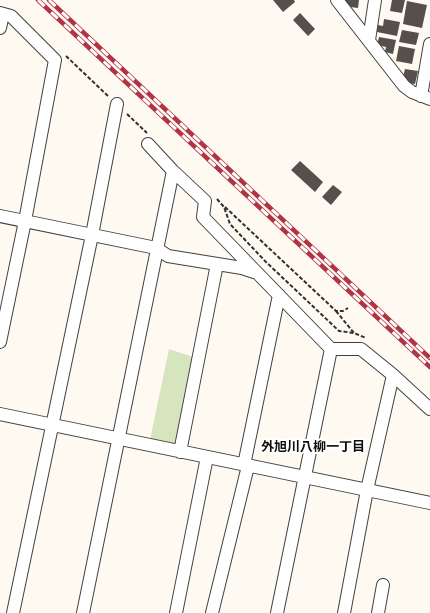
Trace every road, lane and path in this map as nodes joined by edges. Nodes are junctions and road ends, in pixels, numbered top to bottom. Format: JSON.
{"nodes":[{"id":1,"x":337,"y":0,"type":"edge"},
{"id":2,"x":375,"y":0,"type":"edge"},
{"id":3,"x":2,"y":14,"type":"edge"},
{"id":4,"x":0,"y":28,"type":"edge"},
{"id":5,"x":369,"y":40,"type":"junction"},
{"id":6,"x":430,"y":44,"type":"edge"},
{"id":7,"x":425,"y":97,"type":"edge"},
{"id":8,"x":117,"y":104,"type":"dead end"},
{"id":9,"x":148,"y":144,"type":"dead end"},
{"id":10,"x":173,"y":171,"type":"junction"},
{"id":11,"x":224,"y":207,"type":"dead end"},
{"id":12,"x":0,"y":216,"type":"edge"},
{"id":13,"x":25,"y":221,"type":"junction"},
{"id":14,"x":92,"y":235,"type":"junction"},
{"id":15,"x":156,"y":248,"type":"junction"},
{"id":16,"x":217,"y":264,"type":"junction"},
{"id":17,"x":255,"y":272,"type":"junction"},
{"id":18,"x":279,"y":295,"type":"junction"},
{"id":19,"x":348,"y":308,"type":"dead end"},
{"id":20,"x":336,"y":311,"type":"junction"},
{"id":21,"x":354,"y":333,"type":"dead end"},
{"id":22,"x":0,"y":342,"type":"edge"},
{"id":23,"x":331,"y":349,"type":"junction"},
{"id":24,"x":393,"y":375,"type":"junction"},
{"id":25,"x":430,"y":409,"type":"edge"},
{"id":26,"x":0,"y":414,"type":"edge"},
{"id":27,"x":52,"y":425,"type":"junction"},
{"id":28,"x":118,"y":439,"type":"junction"},
{"id":29,"x":180,"y":452,"type":"junction"},
{"id":30,"x":207,"y":457,"type":"junction"},
{"id":31,"x":246,"y":465,"type":"junction"},
{"id":32,"x":305,"y":478,"type":"junction"},
{"id":33,"x":367,"y":490,"type":"junction"},
{"id":34,"x":430,"y":501,"type":"edge"},
{"id":35,"x":384,"y":585,"type":"dead end"},
{"id":36,"x":13,"y":613,"type":"edge"},
{"id":37,"x":83,"y":613,"type":"edge"},
{"id":38,"x":176,"y":613,"type":"edge"},
{"id":39,"x":212,"y":613,"type":"edge"},
{"id":40,"x":277,"y":613,"type":"edge"},
{"id":41,"x":344,"y":613,"type":"edge"},
{"id":42,"x":378,"y":613,"type":"edge"}],
"edges":[{"from":1,"to":5,"type":"street"},
{"from":2,"to":5,"type":"street"},
{"from":3,"to":4,"type":"street"},
{"from":3,"to":13,"type":"street"},
{"from":5,"to":7,"type":"street"},
{"from":6,"to":7,"type":"street"},
{"from":8,"to":14,"type":"street"},
{"from":9,"to":10,"type":"street"},
{"from":10,"to":15,"type":"street"},
{"from":10,"to":17,"type":"street"},
{"from":11,"to":20,"type":"path"},
{"from":12,"to":13,"type":"street"},
{"from":13,"to":14,"type":"street"},
{"from":13,"to":22,"type":"street"},
{"from":14,"to":15,"type":"street"},
{"from":14,"to":27,"type":"street"},
{"from":15,"to":16,"type":"street"},
{"from":15,"to":28,"type":"street"},
{"from":16,"to":17,"type":"street"},
{"from":16,"to":29,"type":"street"},
{"from":17,"to":18,"type":"street"},
{"from":18,"to":23,"type":"street"},
{"from":18,"to":31,"type":"street"},
{"from":19,"to":20,"type":"path"},
{"from":20,"to":21,"type":"path"},
{"from":23,"to":24,"type":"street"},
{"from":23,"to":32,"type":"street"},
{"from":24,"to":25,"type":"street"},
{"from":24,"to":33,"type":"street"},
{"from":26,"to":27,"type":"street"},
{"from":27,"to":28,"type":"street"},
{"from":27,"to":36,"type":"street"},
{"from":28,"to":29,"type":"street"},
{"from":28,"to":37,"type":"street"},
{"from":29,"to":30,"type":"street"},
{"from":30,"to":31,"type":"street"},
{"from":30,"to":38,"type":"street"},
{"from":31,"to":32,"type":"street"},
{"from":31,"to":39,"type":"street"},
{"from":32,"to":33,"type":"street"},
{"from":32,"to":40,"type":"street"},
{"from":33,"to":34,"type":"street"},
{"from":33,"to":41,"type":"street"},
{"from":35,"to":42,"type":"street"}]}
